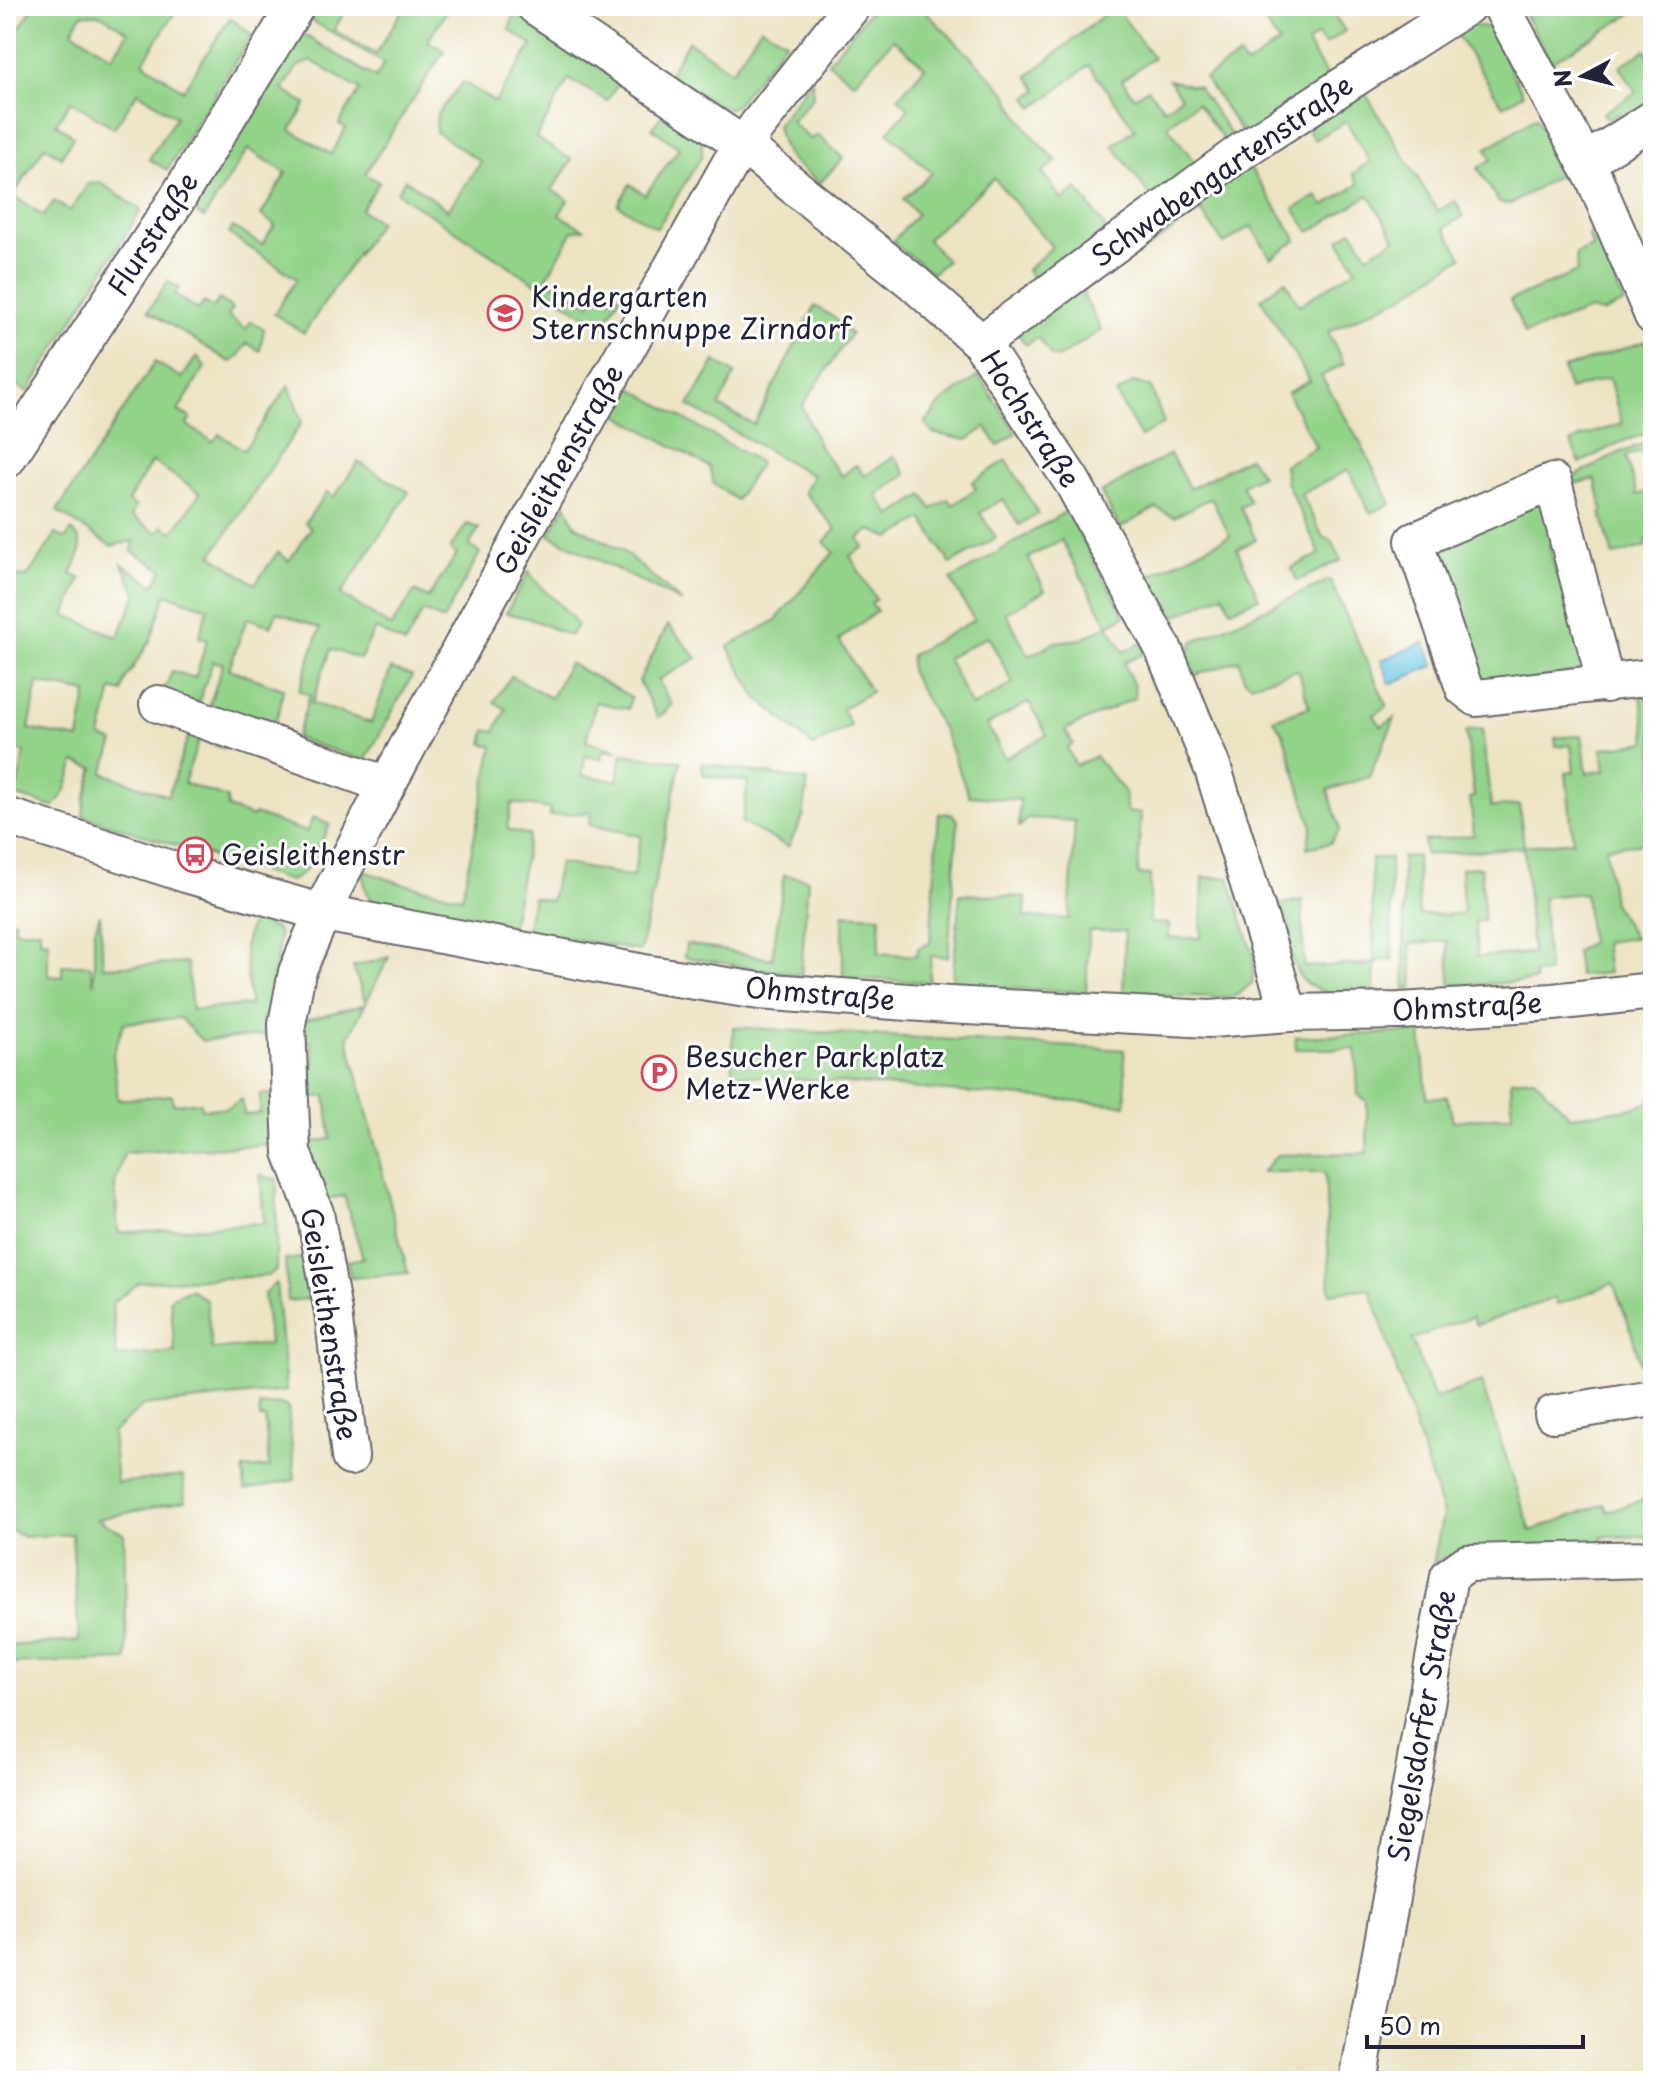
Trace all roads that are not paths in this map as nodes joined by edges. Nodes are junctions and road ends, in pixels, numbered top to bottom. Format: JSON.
{"nodes":[{"id":1,"x":296,"y":6,"type":"edge"},
{"id":2,"x":535,"y":6,"type":"edge"},
{"id":3,"x":852,"y":6,"type":"edge"},
{"id":4,"x":1467,"y":6,"type":"edge"},
{"id":5,"x":1501,"y":6,"type":"edge"},
{"id":6,"x":1653,"y":119,"type":"edge"},
{"id":7,"x":743,"y":145,"type":"junction"},
{"id":8,"x":1585,"y":162,"type":"junction"},
{"id":9,"x":1653,"y":316,"type":"edge"},
{"id":10,"x":981,"y":343,"type":"junction"},
{"id":11,"x":6,"y":460,"type":"edge"},
{"id":12,"x":1653,"y":677,"type":"edge"},
{"id":13,"x":1606,"y":684,"type":"junction"},
{"id":14,"x":158,"y":704,"type":"dead end"},
{"id":15,"x":387,"y":785,"type":"junction"},
{"id":16,"x":6,"y":816,"type":"edge"},
{"id":17,"x":324,"y":913,"type":"junction"},
{"id":18,"x":1653,"y":991,"type":"edge"},
{"id":19,"x":1289,"y":1013,"type":"junction"},
{"id":20,"x":1653,"y":1398,"type":"edge"},
{"id":21,"x":1553,"y":1414,"type":"dead end"},
{"id":22,"x":350,"y":1457,"type":"dead end"},
{"id":23,"x":1653,"y":1559,"type":"edge"},
{"id":24,"x":1358,"y":2081,"type":"edge"}],
"edges":[{"from":1,"to":11,"type":"street","name":"Flurstraße"},
{"from":2,"to":7,"type":"street","name":"Hochstraße"},
{"from":3,"to":7,"type":"street","name":"Geisleithenstraße"},
{"from":4,"to":10,"type":"street","name":"Schwabengartenstraße"},
{"from":5,"to":8,"type":"street"},
{"from":6,"to":8,"type":"street"},
{"from":7,"to":10,"type":"street","name":"Hochstraße"},
{"from":7,"to":15,"type":"street","name":"Geisleithenstraße"},
{"from":8,"to":9,"type":"street"},
{"from":10,"to":19,"type":"street","name":"Hochstraße"},
{"from":12,"to":13,"type":"street"},
{"from":13,"to":13,"type":"street"},
{"from":14,"to":15,"type":"street"},
{"from":15,"to":17,"type":"street","name":"Geisleithenstraße"},
{"from":16,"to":17,"type":"street","name":"Ohmstraße"},
{"from":17,"to":19,"type":"street","name":"Ohmstraße"},
{"from":17,"to":22,"type":"street","name":"Geisleithenstraße"},
{"from":18,"to":19,"type":"street","name":"Ohmstraße"},
{"from":20,"to":21,"type":"street"},
{"from":23,"to":24,"type":"street","name":"Siegelsdorfer Straße"}]}
